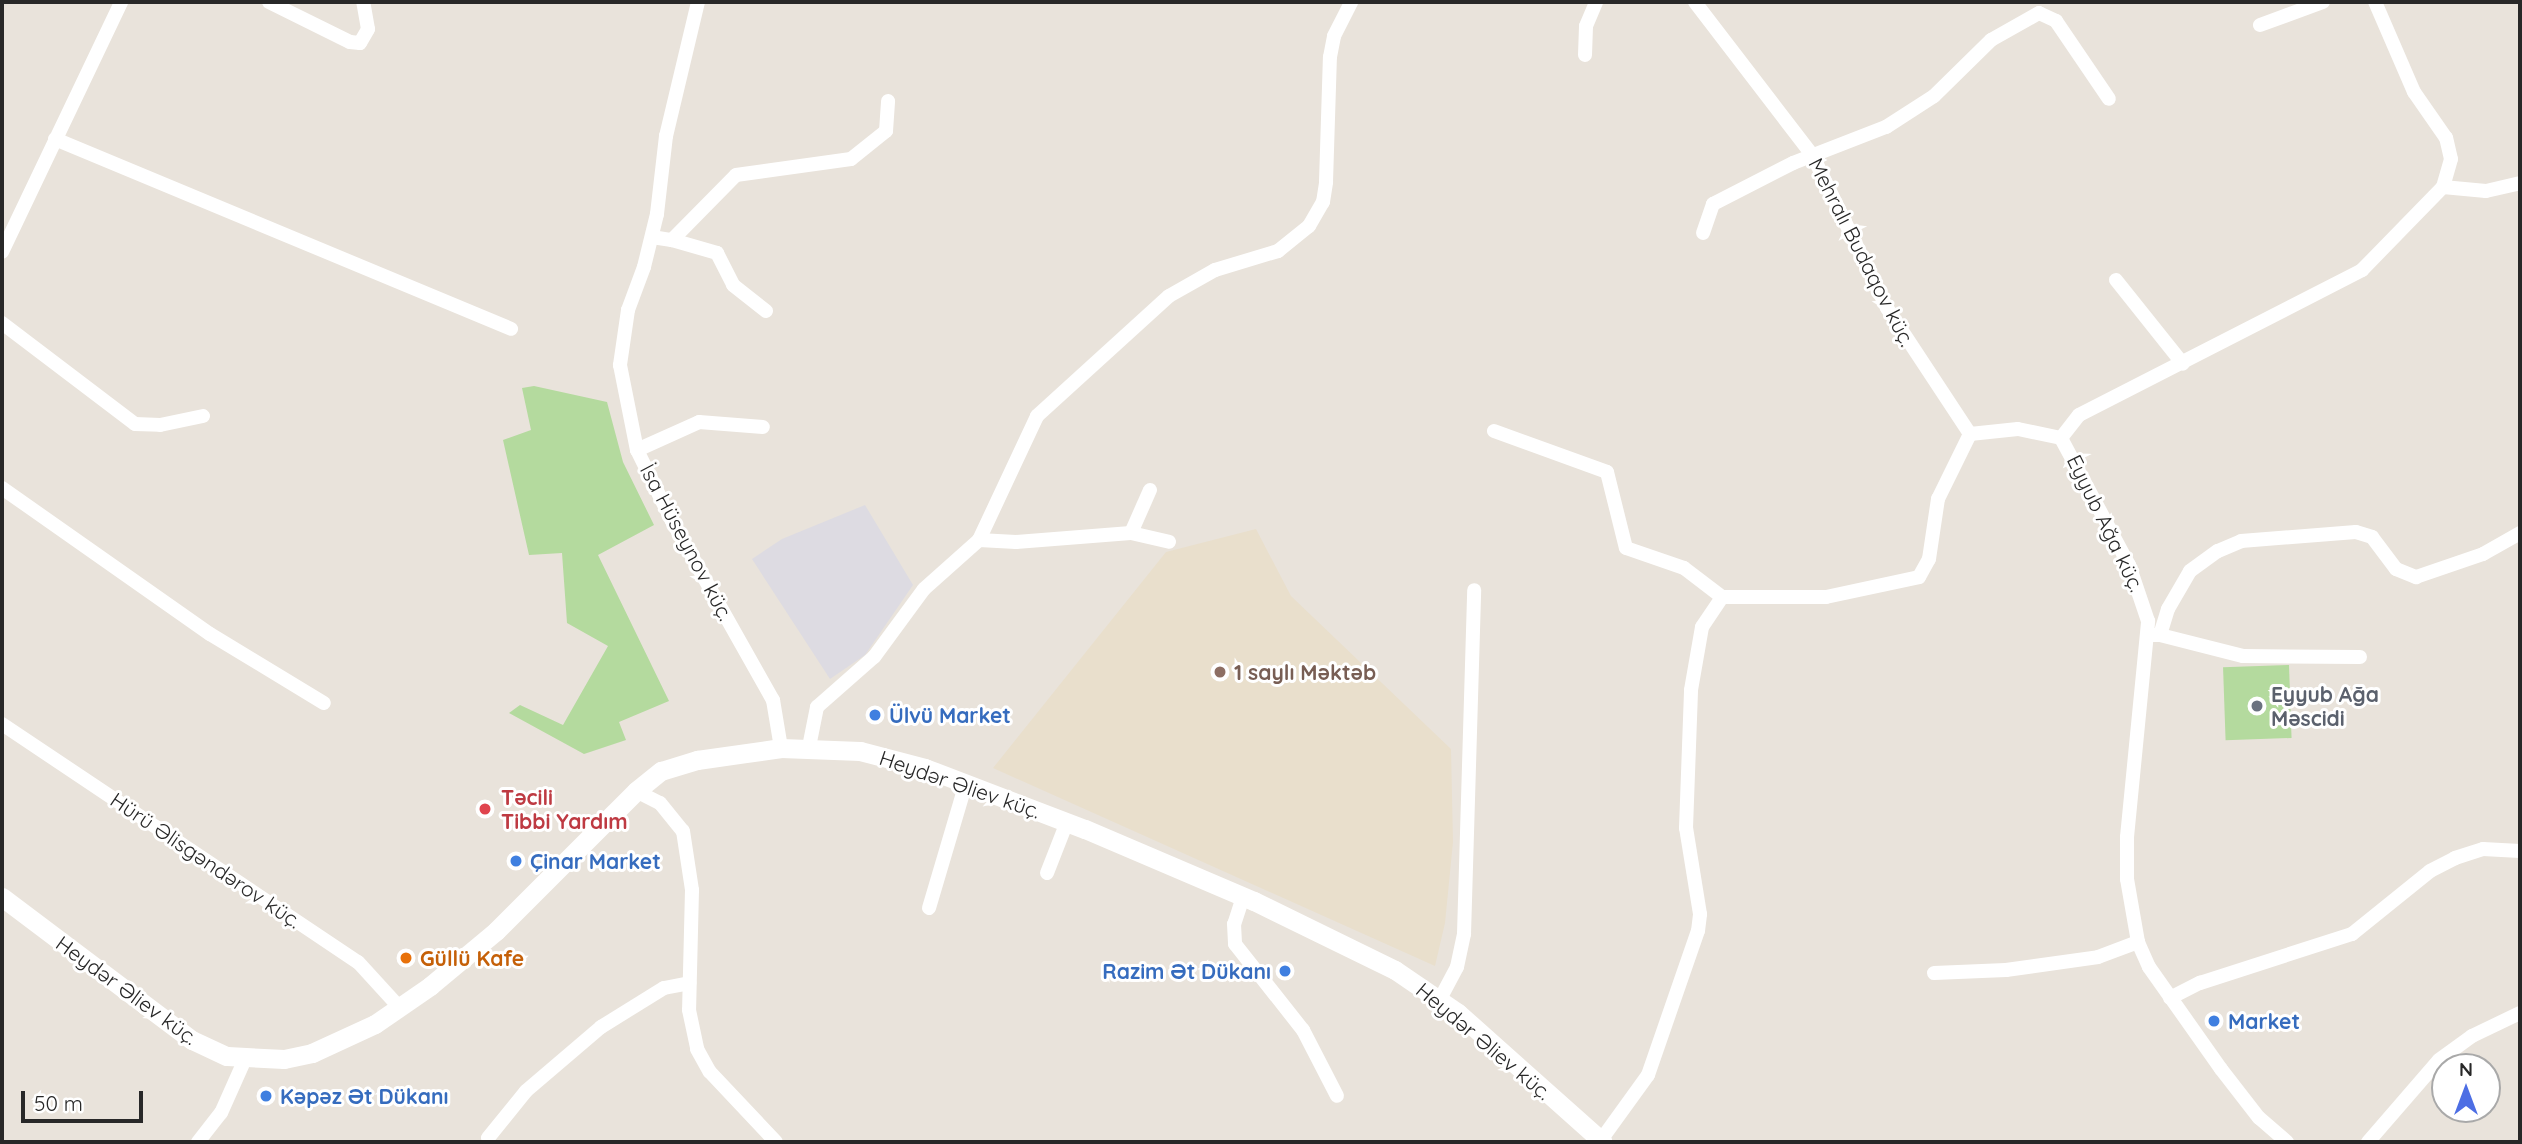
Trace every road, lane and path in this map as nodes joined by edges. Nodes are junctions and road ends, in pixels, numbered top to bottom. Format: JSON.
{"nodes":[{"id":1,"x":121,"y":2,"type":"edge"},
{"id":2,"x":269,"y":2,"type":"edge"},
{"id":3,"x":363,"y":2,"type":"edge"},
{"id":4,"x":698,"y":2,"type":"edge"},
{"id":5,"x":1351,"y":2,"type":"edge"},
{"id":6,"x":1597,"y":2,"type":"edge"},
{"id":7,"x":1695,"y":2,"type":"edge"},
{"id":8,"x":2323,"y":2,"type":"edge"},
{"id":9,"x":2375,"y":2,"type":"edge"},
{"id":10,"x":2260,"y":25,"type":"dead end"},
{"id":11,"x":1585,"y":55,"type":"dead end"},
{"id":12,"x":2109,"y":99,"type":"dead end"},
{"id":13,"x":888,"y":101,"type":"dead end"},
{"id":14,"x":55,"y":139,"type":"junction"},
{"id":15,"x":1813,"y":156,"type":"junction"},
{"id":16,"x":2520,"y":183,"type":"edge"},
{"id":17,"x":2444,"y":187,"type":"junction"},
{"id":18,"x":1703,"y":233,"type":"dead end"},
{"id":19,"x":652,"y":237,"type":"junction"},
{"id":20,"x":672,"y":240,"type":"junction"},
{"id":21,"x":2,"y":251,"type":"edge"},
{"id":22,"x":2116,"y":280,"type":"dead end"},
{"id":23,"x":766,"y":311,"type":"dead end"},
{"id":24,"x":2,"y":323,"type":"edge"},
{"id":25,"x":510,"y":329,"type":"dead end"},
{"id":26,"x":2183,"y":364,"type":"junction"},
{"id":27,"x":203,"y":416,"type":"dead end"},
{"id":28,"x":763,"y":427,"type":"dead end"},
{"id":29,"x":1494,"y":431,"type":"dead end"},
{"id":30,"x":1970,"y":434,"type":"junction"},
{"id":31,"x":2061,"y":438,"type":"junction"},
{"id":32,"x":638,"y":450,"type":"junction"},
{"id":33,"x":2,"y":488,"type":"edge"},
{"id":34,"x":1150,"y":490,"type":"dead end"},
{"id":35,"x":1131,"y":533,"type":"junction"},
{"id":36,"x":2520,"y":533,"type":"edge"},
{"id":37,"x":979,"y":540,"type":"junction"},
{"id":38,"x":1169,"y":542,"type":"dead end"},
{"id":39,"x":1474,"y":590,"type":"dead end"},
{"id":40,"x":1722,"y":597,"type":"junction"},
{"id":41,"x":2154,"y":635,"type":"junction"},
{"id":42,"x":2360,"y":657,"type":"dead end"},
{"id":43,"x":324,"y":703,"type":"dead end"},
{"id":44,"x":2,"y":724,"type":"edge"},
{"id":45,"x":809,"y":747,"type":"junction"},
{"id":46,"x":781,"y":748,"type":"junction"},
{"id":47,"x":966,"y":783,"type":"junction"},
{"id":48,"x":636,"y":790,"type":"junction"},
{"id":49,"x":1067,"y":822,"type":"junction"},
{"id":50,"x":2520,"y":851,"type":"edge"},
{"id":51,"x":1047,"y":873,"type":"dead end"},
{"id":52,"x":2,"y":897,"type":"edge"},
{"id":53,"x":1243,"y":897,"type":"junction"},
{"id":54,"x":929,"y":908,"type":"dead end"},
{"id":55,"x":2138,"y":942,"type":"junction"},
{"id":56,"x":1934,"y":973,"type":"dead end"},
{"id":57,"x":690,"y":984,"type":"junction"},
{"id":58,"x":2170,"y":998,"type":"junction"},
{"id":59,"x":1440,"y":999,"type":"junction"},
{"id":60,"x":400,"y":1008,"type":"junction"},
{"id":61,"x":2520,"y":1013,"type":"edge"},
{"id":62,"x":245,"y":1059,"type":"junction"},
{"id":63,"x":1338,"y":1096,"type":"dead end"},
{"id":64,"x":488,"y":1139,"type":"dead end"},
{"id":65,"x":1602,"y":1141,"type":"edge"},
{"id":66,"x":198,"y":1142,"type":"edge"},
{"id":67,"x":776,"y":1142,"type":"edge"},
{"id":68,"x":2287,"y":1142,"type":"edge"},
{"id":69,"x":2368,"y":1142,"type":"edge"}],
"edges":[{"from":1,"to":14,"type":"street"},
{"from":2,"to":3,"type":"street"},
{"from":4,"to":19,"type":"street","name":"İsa Hüseynov küç."},
{"from":5,"to":37,"type":"street"},
{"from":6,"to":11,"type":"street"},
{"from":7,"to":15,"type":"street","name":"Mehralı Budaqov küç."},
{"from":8,"to":10,"type":"street"},
{"from":9,"to":17,"type":"street"},
{"from":12,"to":15,"type":"street"},
{"from":13,"to":20,"type":"street"},
{"from":14,"to":21,"type":"street"},
{"from":14,"to":25,"type":"street"},
{"from":15,"to":18,"type":"street"},
{"from":15,"to":30,"type":"street","name":"Mehralı Budaqov küç."},
{"from":16,"to":17,"type":"street"},
{"from":17,"to":26,"type":"street","name":"Eyyub Ağa küç."},
{"from":19,"to":20,"type":"street"},
{"from":19,"to":32,"type":"street","name":"İsa Hüseynov küç."},
{"from":20,"to":23,"type":"street"},
{"from":22,"to":26,"type":"street"},
{"from":24,"to":27,"type":"street"},
{"from":26,"to":31,"type":"street","name":"Eyyub Ağa küç."},
{"from":28,"to":32,"type":"street"},
{"from":29,"to":40,"type":"street"},
{"from":30,"to":31,"type":"street"},
{"from":30,"to":40,"type":"street"},
{"from":31,"to":41,"type":"street","name":"Eyyub Ağa küç."},
{"from":32,"to":46,"type":"street","name":"İsa Hüseynov küç."},
{"from":33,"to":43,"type":"street"},
{"from":34,"to":35,"type":"street"},
{"from":35,"to":37,"type":"street"},
{"from":35,"to":38,"type":"street"},
{"from":36,"to":41,"type":"street"},
{"from":37,"to":45,"type":"street"},
{"from":39,"to":59,"type":"street"},
{"from":40,"to":65,"type":"street"},
{"from":41,"to":42,"type":"street"},
{"from":41,"to":55,"type":"street","name":"Eyyub Ağa küç."},
{"from":44,"to":60,"type":"street","name":"Hürü Əlisgəndərov küç."},
{"from":45,"to":46,"type":"main road","name":"Heydər Əliev küç."},
{"from":45,"to":47,"type":"main road","name":"Heydər Əliev küç."},
{"from":46,"to":48,"type":"main road","name":"Heydər Əliev küç."},
{"from":47,"to":49,"type":"main road","name":"Heydər Əliev küç."},
{"from":47,"to":54,"type":"street"},
{"from":48,"to":57,"type":"street"},
{"from":48,"to":60,"type":"main road","name":"Heydər Əliev küç."},
{"from":49,"to":51,"type":"street"},
{"from":49,"to":53,"type":"main road","name":"Heydər Əliev küç."},
{"from":50,"to":58,"type":"street"},
{"from":52,"to":62,"type":"main road","name":"Heydər Əliev küç."},
{"from":53,"to":59,"type":"main road","name":"Heydər Əliev küç."},
{"from":53,"to":63,"type":"street"},
{"from":55,"to":56,"type":"street"},
{"from":55,"to":58,"type":"street","name":"Eyyub Ağa küç."},
{"from":57,"to":64,"type":"street"},
{"from":57,"to":67,"type":"street"},
{"from":58,"to":68,"type":"street","name":"Eyyub Ağa küç."},
{"from":59,"to":65,"type":"main road","name":"Heydər Əliev küç."},
{"from":60,"to":62,"type":"main road","name":"Heydər Əliev küç."},
{"from":61,"to":69,"type":"street"},
{"from":62,"to":66,"type":"street"}]}
